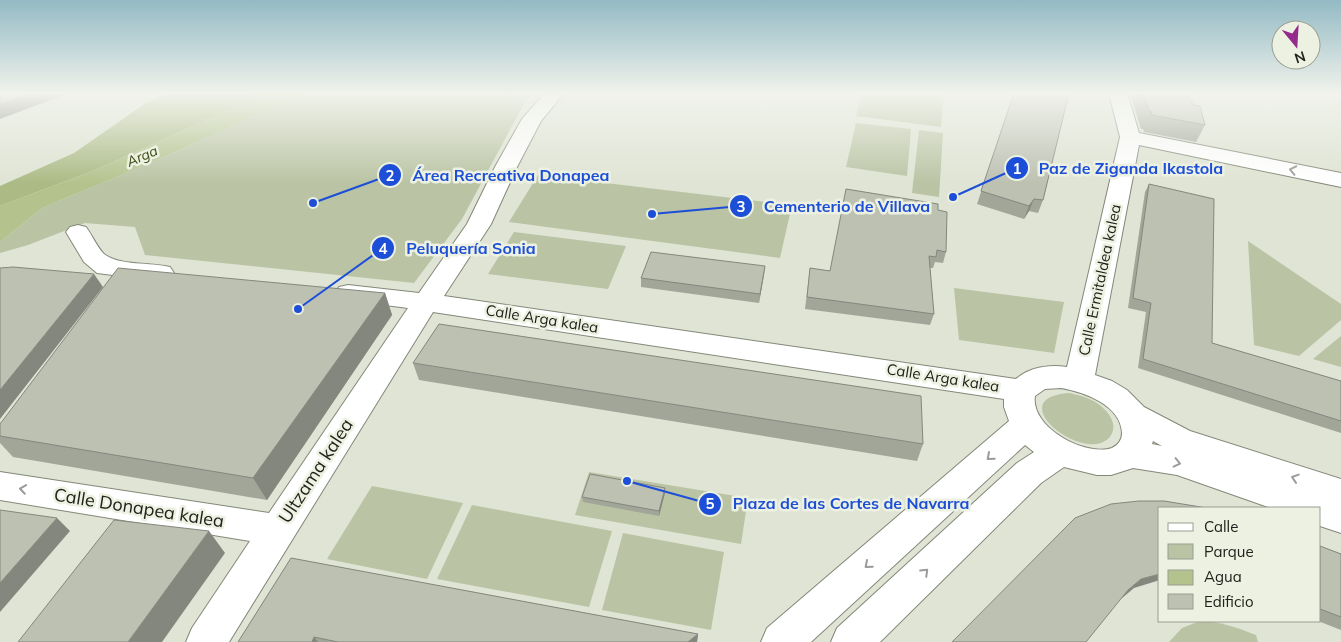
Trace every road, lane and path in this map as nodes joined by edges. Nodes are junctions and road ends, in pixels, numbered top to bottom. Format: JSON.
{"nodes":[{"id":1,"x":530,"y":123,"type":"edge"},
{"id":2,"x":1126,"y":123,"type":"edge"},
{"id":3,"x":1130,"y":136,"type":"junction"},
{"id":4,"x":1341,"y":180,"type":"edge"},
{"id":5,"x":78,"y":232,"type":"dead end"},
{"id":6,"x":132,"y":270,"type":"junction"},
{"id":7,"x":181,"y":275,"type":"edge"},
{"id":8,"x":329,"y":291,"type":"edge"},
{"id":9,"x":115,"y":292,"type":"edge"},
{"id":10,"x":428,"y":301,"type":"junction"},
{"id":11,"x":1079,"y":380,"type":"junction"},
{"id":12,"x":1024,"y":408,"type":"junction"},
{"id":13,"x":1133,"y":416,"type":"junction"},
{"id":14,"x":1060,"y":452,"type":"junction"},
{"id":15,"x":1129,"y":454,"type":"junction"},
{"id":16,"x":0,"y":486,"type":"edge"},
{"id":17,"x":1341,"y":493,"type":"edge"},
{"id":18,"x":1310,"y":507,"type":"edge"},
{"id":19,"x":1321,"y":511,"type":"edge"},
{"id":20,"x":1341,"y":518,"type":"edge"},
{"id":21,"x":279,"y":530,"type":"junction"},
{"id":22,"x":206,"y":642,"type":"edge"},
{"id":23,"x":781,"y":642,"type":"edge"},
{"id":24,"x":851,"y":642,"type":"edge"}],
"edges":[{"from":1,"to":10,"type":"street","name":"Ultzama kalea"},
{"from":2,"to":3,"type":"street","name":"Calle Ermitaldea kalea"},
{"from":4,"to":3,"type":"street","one_way":true},
{"from":3,"to":11,"type":"street","name":"Calle Ermitaldea kalea"},
{"from":5,"to":6,"type":"street"},
{"from":6,"to":7,"type":"street"},
{"from":6,"to":9,"type":"street"},
{"from":8,"to":10,"type":"street","name":"Calle Arga kalea"},
{"from":10,"to":12,"type":"street","name":"Calle Arga kalea"},
{"from":10,"to":21,"type":"street","name":"Ultzama kalea"},
{"from":11,"to":12,"type":"street"},
{"from":11,"to":13,"type":"street"},
{"from":12,"to":14,"type":"street"},
{"from":12,"to":23,"type":"street","one_way":true},
{"from":13,"to":15,"type":"street"},
{"from":17,"to":13,"type":"street","one_way":true},
{"from":14,"to":15,"type":"street"},
{"from":24,"to":14,"type":"street","one_way":true},
{"from":15,"to":18,"type":"street","one_way":true},
{"from":21,"to":16,"type":"street","name":"Calle Donapea kalea","one_way":true},
{"from":19,"to":20,"type":"street"},
{"from":21,"to":22,"type":"street","name":"Ultzama kalea"}]}
